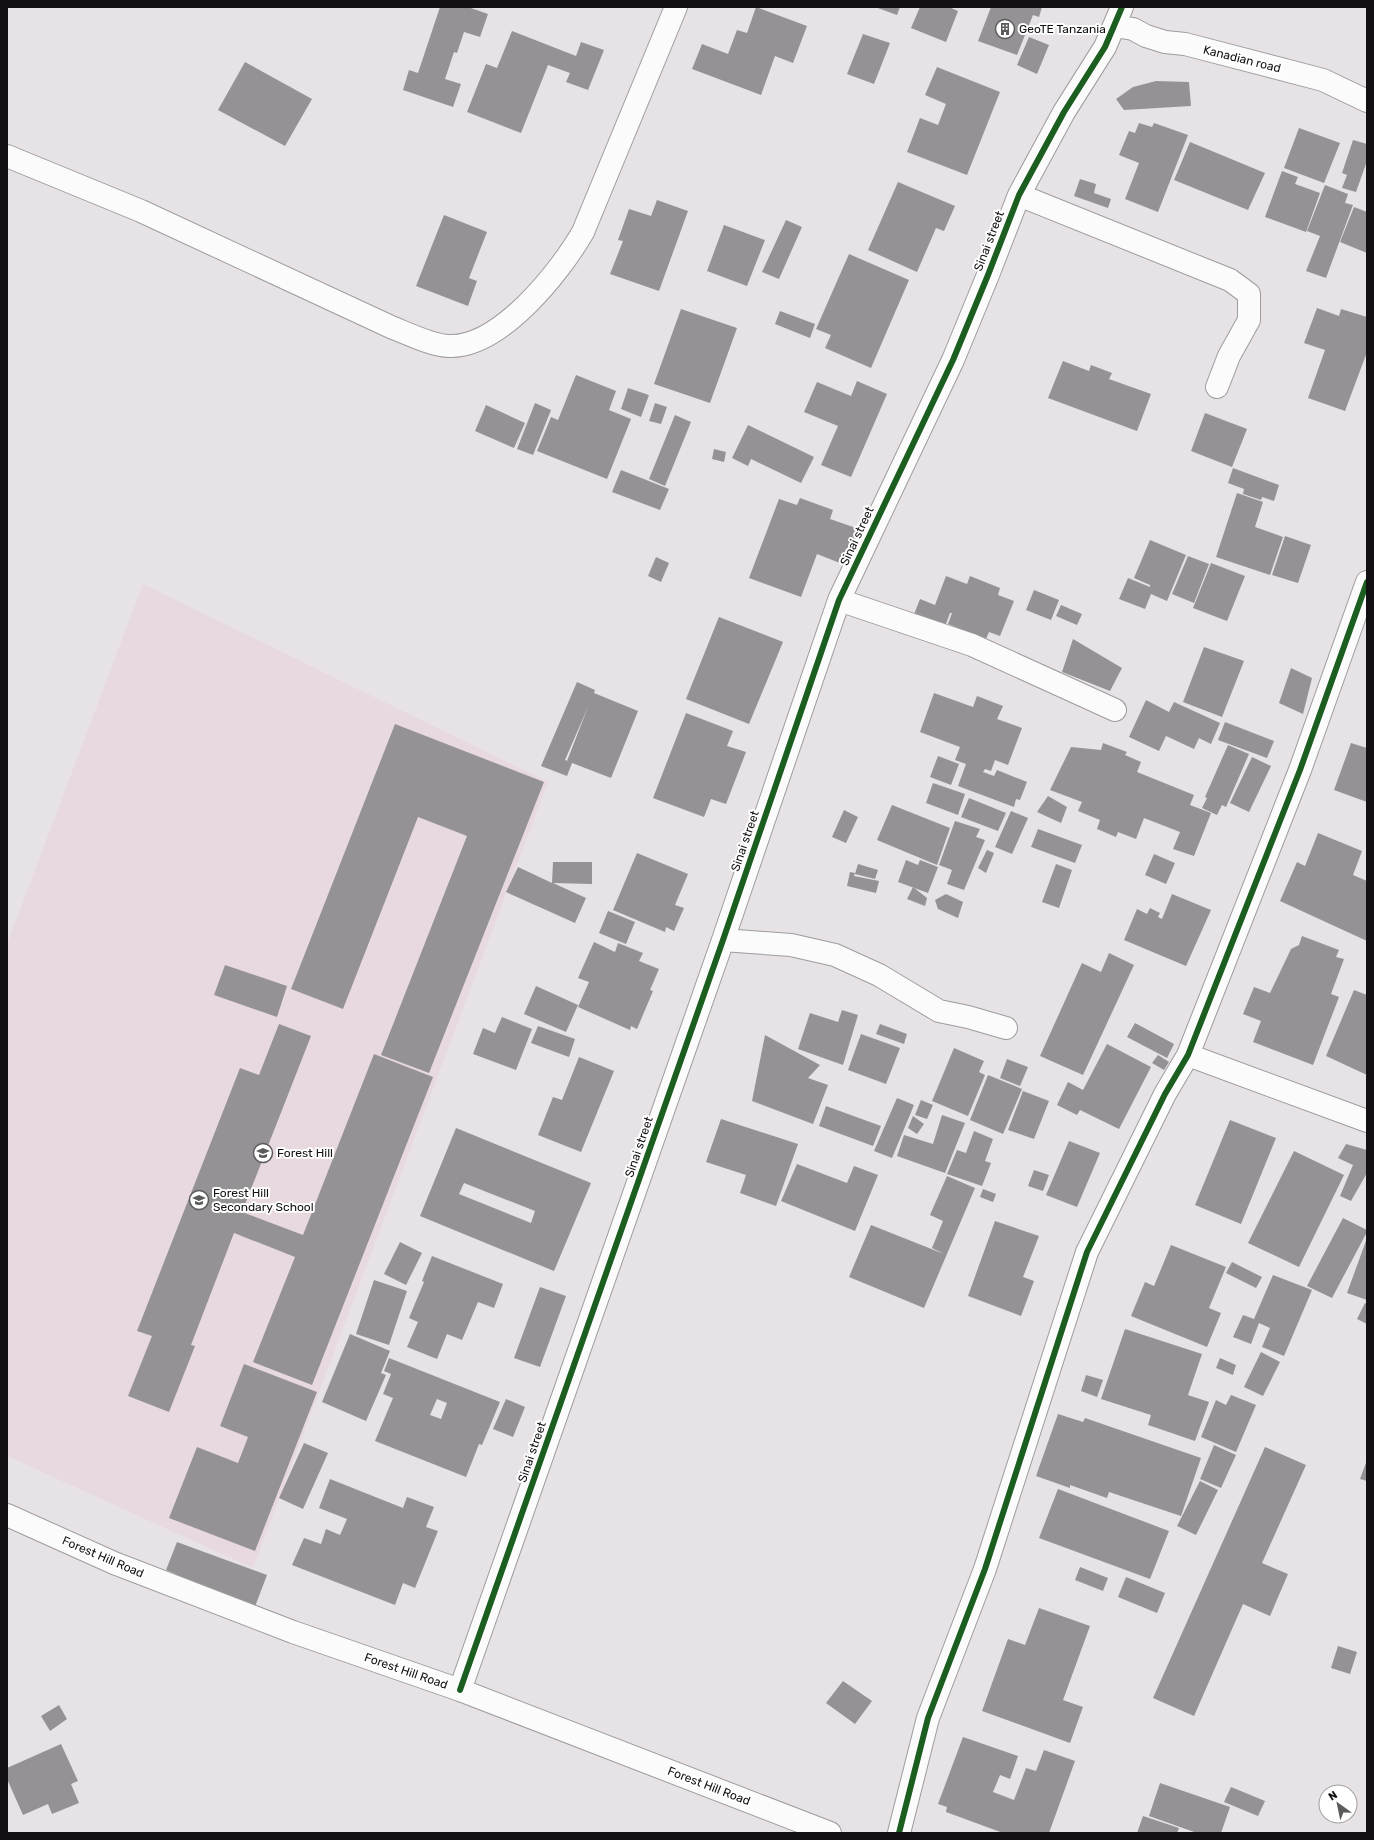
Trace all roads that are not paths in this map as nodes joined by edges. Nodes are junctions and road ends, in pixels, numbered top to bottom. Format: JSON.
{"nodes":[{"id":1,"x":676,"y":7,"type":"edge"},
{"id":2,"x":1118,"y":16,"type":"edge"},
{"id":3,"x":1367,"y":101,"type":"edge"},
{"id":4,"x":7,"y":156,"type":"edge"},
{"id":5,"x":1019,"y":195,"type":"junction"},
{"id":6,"x":1217,"y":387,"type":"dead end"},
{"id":7,"x":1367,"y":582,"type":"edge"},
{"id":8,"x":839,"y":600,"type":"junction"},
{"id":9,"x":1115,"y":710,"type":"dead end"},
{"id":10,"x":723,"y":940,"type":"junction"},
{"id":11,"x":1006,"y":1028,"type":"dead end"},
{"id":12,"x":1188,"y":1055,"type":"junction"},
{"id":13,"x":1367,"y":1121,"type":"edge"},
{"id":14,"x":7,"y":1515,"type":"edge"},
{"id":15,"x":460,"y":1690,"type":"junction"},
{"id":16,"x":830,"y":1833,"type":"edge"},
{"id":17,"x":899,"y":1833,"type":"edge"}],
"edges":[{"from":1,"to":4,"type":"street"},
{"from":2,"to":3,"type":"street","name":"Kanadian road"},
{"from":2,"to":5,"type":"street","name":"Sinai street"},
{"from":5,"to":6,"type":"street"},
{"from":5,"to":8,"type":"street","name":"Sinai street"},
{"from":7,"to":12,"type":"street"},
{"from":8,"to":9,"type":"street"},
{"from":8,"to":10,"type":"street","name":"Sinai street"},
{"from":10,"to":11,"type":"street"},
{"from":10,"to":15,"type":"street","name":"Sinai street"},
{"from":12,"to":13,"type":"street"},
{"from":12,"to":17,"type":"street"},
{"from":14,"to":15,"type":"street","name":"Forest Hill Road"},
{"from":15,"to":16,"type":"street","name":"Forest Hill Road"}]}
